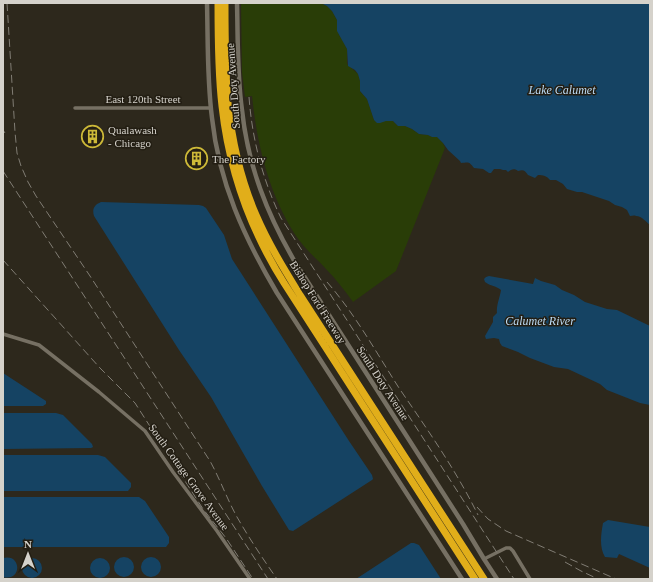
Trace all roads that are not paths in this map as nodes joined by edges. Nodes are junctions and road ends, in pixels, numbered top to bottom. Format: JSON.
{"nodes":[{"id":1,"x":207,"y":3,"type":"edge"},
{"id":2,"x":218,"y":3,"type":"edge"},
{"id":3,"x":225,"y":3,"type":"edge"},
{"id":4,"x":237,"y":3,"type":"edge"},
{"id":5,"x":75,"y":108,"type":"dead end"},
{"id":6,"x":211,"y":108,"type":"junction"},
{"id":7,"x":3,"y":334,"type":"edge"},
{"id":8,"x":484,"y":559,"type":"junction"},
{"id":9,"x":250,"y":579,"type":"edge"},
{"id":10,"x":462,"y":579,"type":"edge"},
{"id":11,"x":475,"y":579,"type":"edge"},
{"id":12,"x":484,"y":579,"type":"edge"},
{"id":13,"x":497,"y":579,"type":"edge"},
{"id":14,"x":530,"y":579,"type":"edge"}],
"edges":[{"from":1,"to":6,"type":"street","name":"South Doty Avenue"},
{"from":2,"to":11,"type":"highway","name":"Bishop Ford Freeway"},
{"from":3,"to":12,"type":"highway","name":"Bishop Ford Freeway"},
{"from":4,"to":8,"type":"street","name":"South Doty Avenue"},
{"from":5,"to":6,"type":"street","name":"East 120th Street"},
{"from":6,"to":10,"type":"street","name":"South Doty Avenue"},
{"from":7,"to":9,"type":"street","name":"South Cottage Grove Avenue"},
{"from":8,"to":13,"type":"street","name":"South Doty Avenue"},
{"from":8,"to":14,"type":"street"}]}
